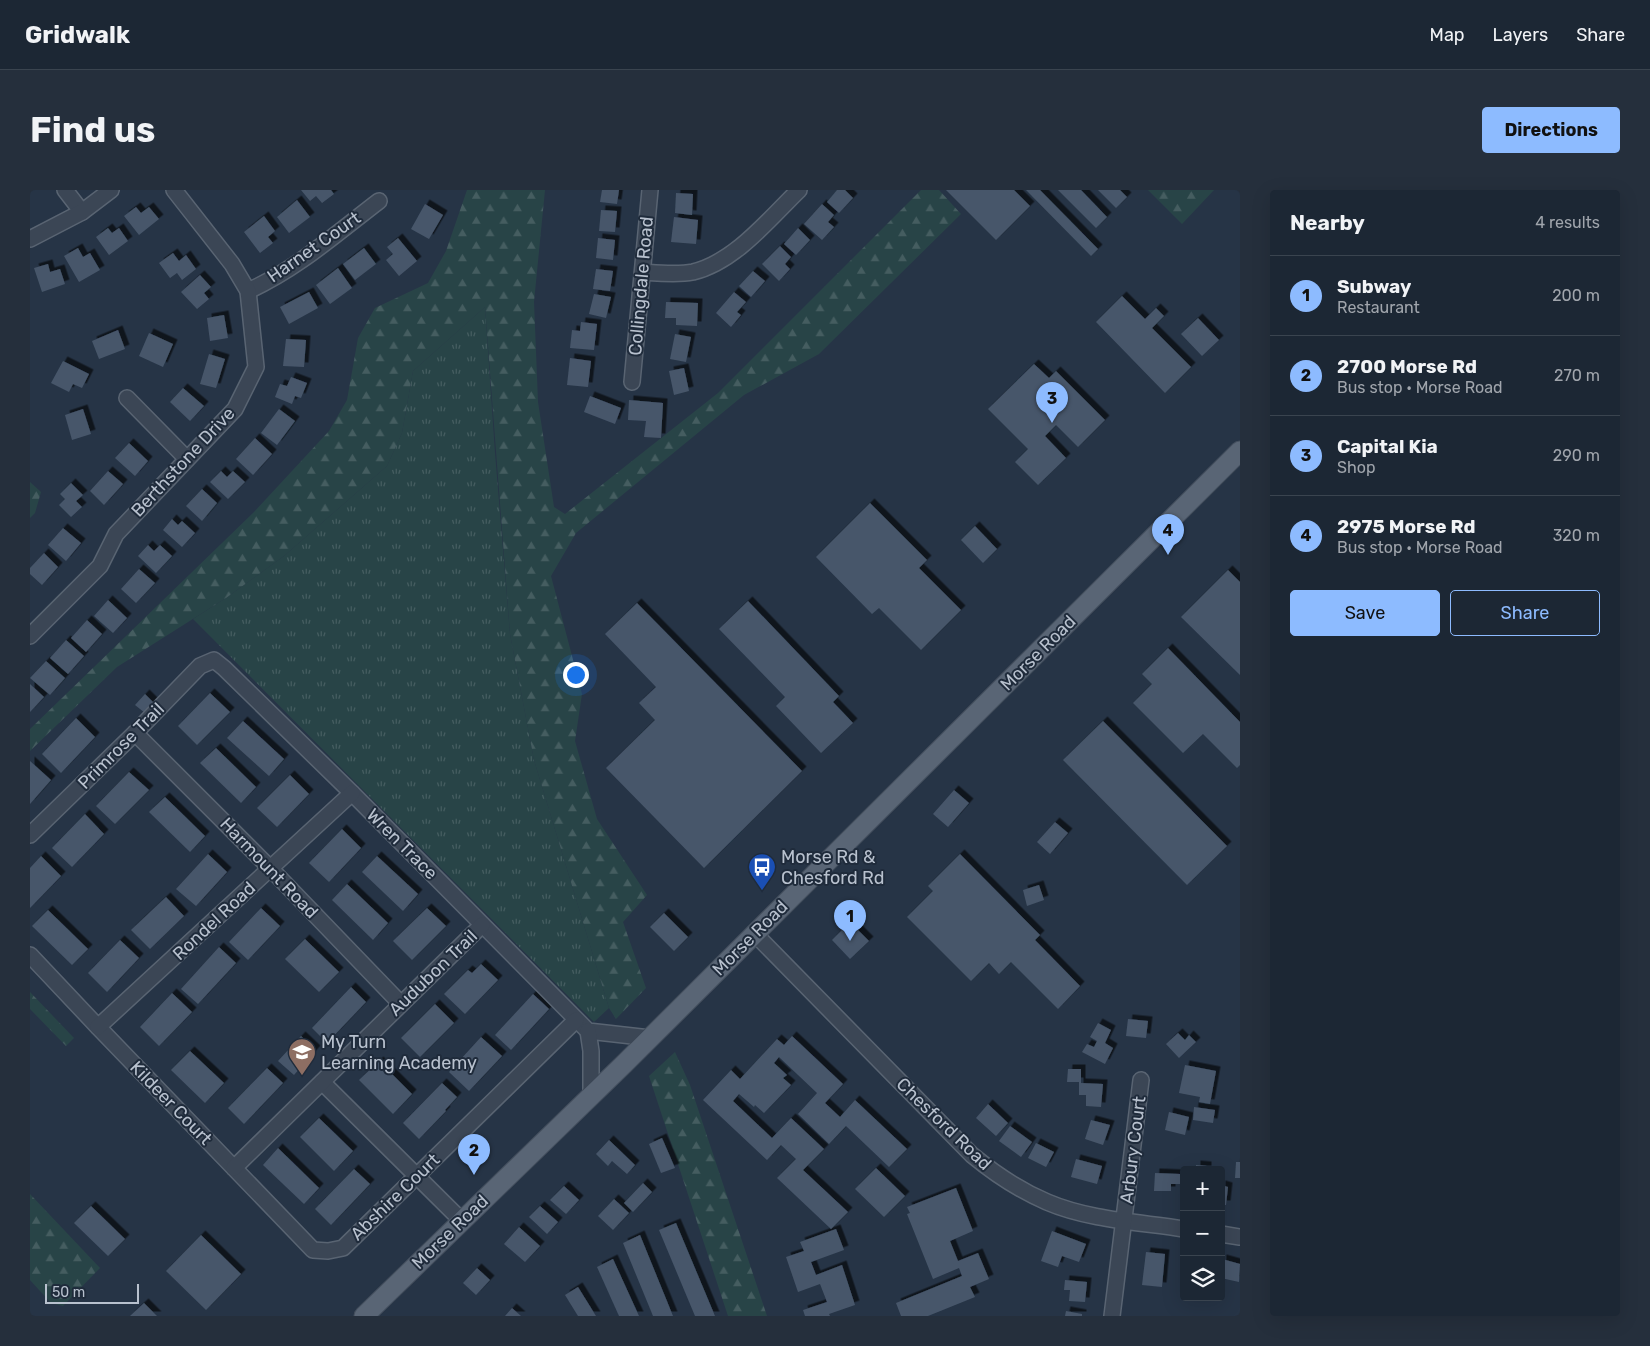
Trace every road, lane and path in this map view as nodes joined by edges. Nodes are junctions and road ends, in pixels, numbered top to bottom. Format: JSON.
{"nodes":[{"id":1,"x":65,"y":190,"type":"edge"},
{"id":2,"x":111,"y":190,"type":"edge"},
{"id":3,"x":174,"y":190,"type":"edge"},
{"id":4,"x":650,"y":190,"type":"edge"},
{"id":5,"x":799,"y":190,"type":"edge"},
{"id":6,"x":379,"y":201,"type":"dead end"},
{"id":7,"x":82,"y":212,"type":"junction"},
{"id":8,"x":30,"y":239,"type":"edge"},
{"id":9,"x":643,"y":272,"type":"junction"},
{"id":10,"x":248,"y":291,"type":"junction"},
{"id":11,"x":632,"y":382,"type":"dead end"},
{"id":12,"x":127,"y":398,"type":"dead end"},
{"id":13,"x":1240,"y":451,"type":"edge"},
{"id":14,"x":187,"y":460,"type":"junction"},
{"id":15,"x":30,"y":636,"type":"edge"},
{"id":16,"x":214,"y":660,"type":"joint"},
{"id":17,"x":136,"y":733,"type":"junction"},
{"id":18,"x":352,"y":794,"type":"junction"},
{"id":19,"x":30,"y":834,"type":"edge"},
{"id":20,"x":270,"y":868,"type":"junction"},
{"id":21,"x":482,"y":925,"type":"junction"},
{"id":22,"x":754,"y":933,"type":"junction"},
{"id":23,"x":30,"y":955,"type":"edge"},
{"id":24,"x":401,"y":1004,"type":"junction"},
{"id":25,"x":576,"y":1020,"type":"junction"},
{"id":26,"x":98,"y":1027,"type":"junction"},
{"id":27,"x":588,"y":1031,"type":"junction"},
{"id":28,"x":650,"y":1038,"type":"junction"},
{"id":29,"x":1142,"y":1080,"type":"dead end"},
{"id":30,"x":322,"y":1082,"type":"junction"},
{"id":31,"x":591,"y":1097,"type":"junction"},
{"id":32,"x":234,"y":1168,"type":"junction"},
{"id":33,"x":418,"y":1176,"type":"junction"},
{"id":34,"x":461,"y":1220,"type":"junction"},
{"id":35,"x":1125,"y":1220,"type":"junction"},
{"id":36,"x":1180,"y":1228,"type":"edge"},
{"id":37,"x":1225,"y":1235,"type":"edge"},
{"id":38,"x":1240,"y":1237,"type":"edge"},
{"id":39,"x":313,"y":1250,"type":"joint"},
{"id":40,"x":364,"y":1316,"type":"edge"},
{"id":41,"x":1112,"y":1316,"type":"edge"}],
"edges":[{"from":1,"to":7,"type":"street"},
{"from":2,"to":7,"type":"street"},
{"from":3,"to":10,"type":"street","name":"Berthstone Drive"},
{"from":4,"to":9,"type":"street","name":"Collingdale Road"},
{"from":5,"to":9,"type":"street"},
{"from":6,"to":10,"type":"street","name":"Harnet Court"},
{"from":7,"to":8,"type":"street"},
{"from":9,"to":11,"type":"street","name":"Collingdale Road"},
{"from":10,"to":14,"type":"street","name":"Berthstone Drive"},
{"from":12,"to":14,"type":"street"},
{"from":13,"to":22,"type":"main road","name":"Morse Road"},
{"from":14,"to":15,"type":"street","name":"Berthstone Drive"},
{"from":16,"to":17,"type":"street","name":"Primrose Trail"},
{"from":16,"to":18,"type":"street","name":"Wren Trace"},
{"from":17,"to":19,"type":"street","name":"Primrose Trail"},
{"from":17,"to":20,"type":"street","name":"Harmount Road"},
{"from":18,"to":20,"type":"street","name":"Rondel Road"},
{"from":18,"to":21,"type":"street","name":"Wren Trace"},
{"from":20,"to":24,"type":"street","name":"Harmount Road"},
{"from":20,"to":26,"type":"street","name":"Rondel Road"},
{"from":21,"to":24,"type":"street","name":"Audubon Trail"},
{"from":21,"to":25,"type":"street","name":"Wren Trace"},
{"from":22,"to":28,"type":"main road","name":"Morse Road"},
{"from":22,"to":35,"type":"street","name":"Chesford Road"},
{"from":23,"to":26,"type":"street","name":"Kildeer Court"},
{"from":24,"to":30,"type":"street","name":"Audubon Trail"},
{"from":25,"to":27,"type":"street","name":"Wren Trace"},
{"from":25,"to":33,"type":"street","name":"Abshire Court"},
{"from":26,"to":32,"type":"street","name":"Kildeer Court"},
{"from":27,"to":28,"type":"street"},
{"from":27,"to":31,"type":"street"},
{"from":28,"to":31,"type":"main road","name":"Morse Road"},
{"from":29,"to":35,"type":"street","name":"Arbury Court"},
{"from":30,"to":32,"type":"street","name":"Audubon Trail"},
{"from":30,"to":33,"type":"street"},
{"from":31,"to":34,"type":"main road","name":"Morse Road"},
{"from":32,"to":39,"type":"street","name":"Kildeer Court"},
{"from":33,"to":34,"type":"street"},
{"from":33,"to":39,"type":"street","name":"Abshire Court"},
{"from":34,"to":40,"type":"main road","name":"Morse Road"},
{"from":35,"to":36,"type":"street","name":"Chesford Road"},
{"from":35,"to":41,"type":"street","name":"Arbury Court"},
{"from":37,"to":38,"type":"street"}]}
